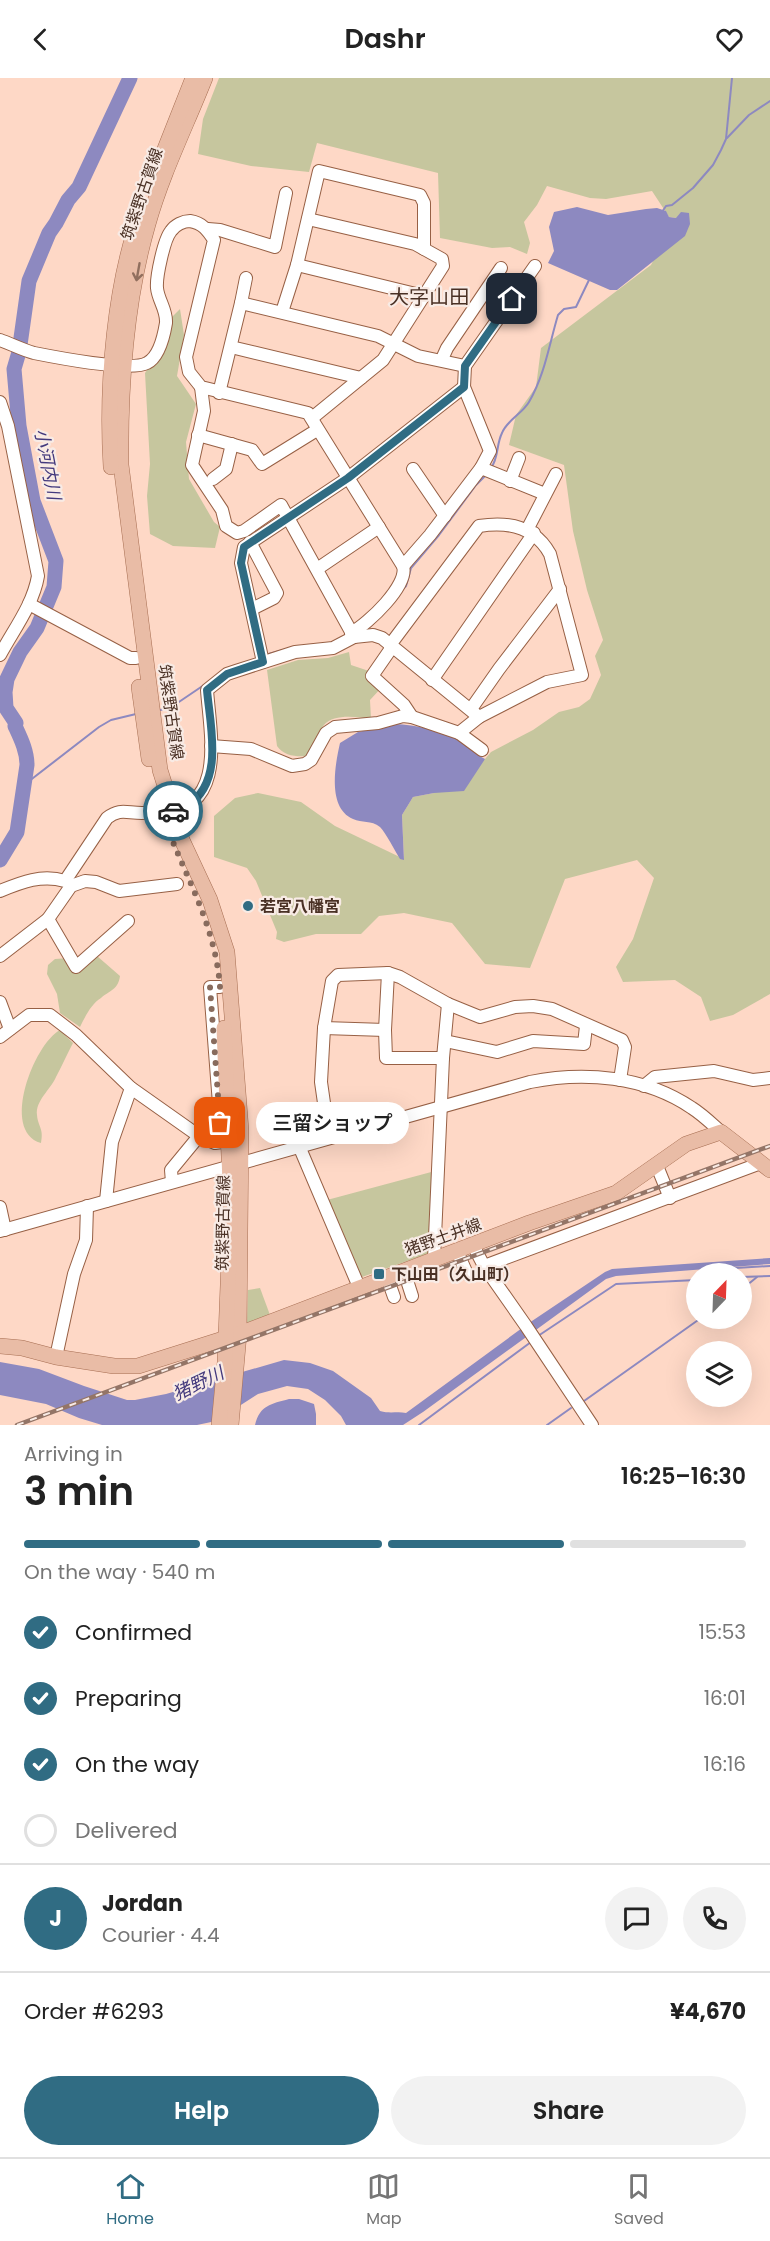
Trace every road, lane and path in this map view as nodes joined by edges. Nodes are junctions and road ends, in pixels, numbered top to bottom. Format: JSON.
{"nodes":[{"id":1,"x":193,"y":78,"type":"edge"},
{"id":2,"x":205,"y":78,"type":"edge"},
{"id":3,"x":286,"y":193,"type":"dead end"},
{"id":4,"x":308,"y":219,"type":"junction"},
{"id":5,"x":208,"y":229,"type":"junction"},
{"id":6,"x":424,"y":249,"type":"junction"},
{"id":7,"x":297,"y":265,"type":"junction"},
{"id":8,"x":535,"y":266,"type":"dead end"},
{"id":9,"x":501,"y":268,"type":"dead end"},
{"id":10,"x":246,"y":278,"type":"dead end"},
{"id":11,"x":424,"y":296,"type":"junction"},
{"id":12,"x":241,"y":303,"type":"junction"},
{"id":13,"x":282,"y":312,"type":"junction"},
{"id":14,"x":2,"y":341,"type":"edge"},
{"id":15,"x":394,"y":344,"type":"junction"},
{"id":16,"x":231,"y":347,"type":"junction"},
{"id":17,"x":442,"y":359,"type":"junction"},
{"id":18,"x":118,"y":366,"type":"junction"},
{"id":19,"x":465,"y":366,"type":"junction"},
{"id":20,"x":361,"y":378,"type":"junction"},
{"id":21,"x":201,"y":387,"type":"junction"},
{"id":22,"x":464,"y":387,"type":"junction"},
{"id":23,"x":219,"y":393,"type":"junction"},
{"id":24,"x":0,"y":402,"type":"edge"},
{"id":25,"x":315,"y":424,"type":"junction"},
{"id":26,"x":198,"y":435,"type":"junction"},
{"id":27,"x":232,"y":444,"type":"junction"},
{"id":28,"x":519,"y":458,"type":"dead end"},
{"id":29,"x":481,"y":468,"type":"junction"},
{"id":30,"x":413,"y":469,"type":"dead end"},
{"id":31,"x":555,"y":474,"type":"dead end"},
{"id":32,"x":348,"y":478,"type":"junction"},
{"id":33,"x":213,"y":479,"type":"dead end"},
{"id":34,"x":510,"y":481,"type":"junction"},
{"id":35,"x":545,"y":494,"type":"junction"},
{"id":36,"x":288,"y":516,"type":"junction"},
{"id":37,"x":445,"y":516,"type":"junction"},
{"id":38,"x":379,"y":527,"type":"junction"},
{"id":39,"x":530,"y":532,"type":"junction"},
{"id":40,"x":250,"y":542,"type":"junction"},
{"id":41,"x":403,"y":566,"type":"junction"},
{"id":42,"x":317,"y":569,"type":"junction"},
{"id":43,"x":560,"y":589,"type":"junction"},
{"id":44,"x":33,"y":606,"type":"junction"},
{"id":45,"x":252,"y":609,"type":"junction"},
{"id":46,"x":353,"y":635,"type":"junction"},
{"id":47,"x":390,"y":645,"type":"junction"},
{"id":48,"x":0,"y":654,"type":"edge"},
{"id":49,"x":136,"y":658,"type":"junction"},
{"id":50,"x":263,"y":662,"type":"junction"},
{"id":51,"x":432,"y":680,"type":"junction"},
{"id":52,"x":475,"y":713,"type":"junction"},
{"id":53,"x":412,"y":717,"type":"junction"},
{"id":54,"x":459,"y":733,"type":"junction"},
{"id":55,"x":211,"y":746,"type":"junction"},
{"id":56,"x":482,"y":750,"type":"dead end"},
{"id":57,"x":167,"y":813,"type":"junction"},
{"id":58,"x":68,"y":884,"type":"junction"},
{"id":59,"x":177,"y":884,"type":"dead end"},
{"id":60,"x":0,"y":891,"type":"edge"},
{"id":61,"x":48,"y":919,"type":"junction"},
{"id":62,"x":128,"y":921,"type":"dead end"},
{"id":63,"x":0,"y":956,"type":"edge"},
{"id":64,"x":388,"y":973,"type":"junction"},
{"id":65,"x":0,"y":1002,"type":"edge"},
{"id":66,"x":448,"y":1004,"type":"junction"},
{"id":67,"x":586,"y":1026,"type":"junction"},
{"id":68,"x":324,"y":1028,"type":"junction"},
{"id":69,"x":385,"y":1029,"type":"junction"},
{"id":70,"x":5,"y":1033,"type":"edge"},
{"id":71,"x":445,"y":1041,"type":"junction"},
{"id":72,"x":443,"y":1058,"type":"junction"},
{"id":73,"x":770,"y":1078,"type":"edge"},
{"id":74,"x":620,"y":1080,"type":"junction"},
{"id":75,"x":644,"y":1086,"type":"junction"},
{"id":76,"x":131,"y":1088,"type":"junction"},
{"id":77,"x":441,"y":1106,"type":"junction"},
{"id":78,"x":722,"y":1132,"type":"junction"},
{"id":79,"x":199,"y":1136,"type":"junction"},
{"id":80,"x":329,"y":1138,"type":"junction"},
{"id":81,"x":226,"y":1142,"type":"junction"},
{"id":82,"x":299,"y":1146,"type":"junction"},
{"id":83,"x":236,"y":1163,"type":"junction"},
{"id":84,"x":657,"y":1166,"type":"junction"},
{"id":85,"x":765,"y":1166,"type":"edge"},
{"id":86,"x":172,"y":1182,"type":"junction"},
{"id":87,"x":670,"y":1198,"type":"junction"},
{"id":88,"x":106,"y":1201,"type":"junction"},
{"id":89,"x":87,"y":1206,"type":"junction"},
{"id":90,"x":0,"y":1208,"type":"edge"},
{"id":91,"x":3,"y":1230,"type":"edge"},
{"id":92,"x":473,"y":1245,"type":"junction"},
{"id":93,"x":457,"y":1251,"type":"junction"},
{"id":94,"x":434,"y":1259,"type":"junction"},
{"id":95,"x":484,"y":1266,"type":"junction"},
{"id":96,"x":404,"y":1270,"type":"junction"},
{"id":97,"x":467,"y":1274,"type":"dead end"},
{"id":98,"x":387,"y":1277,"type":"junction"},
{"id":99,"x":359,"y":1287,"type":"junction"},
{"id":100,"x":412,"y":1296,"type":"dead end"},
{"id":101,"x":394,"y":1297,"type":"dead end"},
{"id":102,"x":233,"y":1335,"type":"junction"},
{"id":103,"x":0,"y":1346,"type":"edge"},
{"id":104,"x":56,"y":1357,"type":"junction"},
{"id":105,"x":226,"y":1420,"type":"edge"},
{"id":106,"x":592,"y":1425,"type":"edge"}],
"edges":[{"from":1,"to":18,"type":"main road","name":"筑紫野古賀線"},
{"from":2,"to":18,"type":"main road","name":"筑紫野古賀線","one_way":true},
{"from":3,"to":5,"type":"street"},
{"from":4,"to":6,"type":"street"},
{"from":4,"to":6,"type":"street"},
{"from":4,"to":7,"type":"street"},
{"from":5,"to":18,"type":"street"},
{"from":5,"to":21,"type":"street"},
{"from":6,"to":11,"type":"street"},
{"from":7,"to":11,"type":"street"},
{"from":7,"to":13,"type":"street"},
{"from":8,"to":19,"type":"street"},
{"from":9,"to":17,"type":"street"},
{"from":10,"to":12,"type":"street"},
{"from":11,"to":15,"type":"street"},
{"from":12,"to":13,"type":"street"},
{"from":12,"to":16,"type":"street"},
{"from":13,"to":15,"type":"street"},
{"from":14,"to":18,"type":"street"},
{"from":15,"to":17,"type":"street"},
{"from":15,"to":20,"type":"street"},
{"from":16,"to":20,"type":"street"},
{"from":16,"to":23,"type":"street"},
{"from":17,"to":19,"type":"street"},
{"from":18,"to":49,"type":"main road","name":"筑紫野古賀線"},
{"from":18,"to":57,"type":"main road","name":"筑紫野古賀線"},
{"from":19,"to":22,"type":"street"},
{"from":20,"to":25,"type":"street"},
{"from":21,"to":23,"type":"street"},
{"from":21,"to":26,"type":"street"},
{"from":22,"to":29,"type":"street"},
{"from":22,"to":32,"type":"street"},
{"from":23,"to":25,"type":"street"},
{"from":24,"to":44,"type":"street"},
{"from":25,"to":27,"type":"street"},
{"from":25,"to":32,"type":"street"},
{"from":26,"to":27,"type":"street"},
{"from":26,"to":36,"type":"street"},
{"from":27,"to":33,"type":"street"},
{"from":28,"to":34,"type":"street"},
{"from":29,"to":34,"type":"street"},
{"from":29,"to":37,"type":"street"},
{"from":30,"to":37,"type":"street"},
{"from":31,"to":35,"type":"street"},
{"from":32,"to":36,"type":"street"},
{"from":32,"to":38,"type":"street"},
{"from":34,"to":35,"type":"street"},
{"from":35,"to":39,"type":"street"},
{"from":36,"to":40,"type":"street"},
{"from":36,"to":42,"type":"street"},
{"from":37,"to":41,"type":"street"},
{"from":38,"to":41,"type":"street"},
{"from":38,"to":42,"type":"street"},
{"from":39,"to":43,"type":"street"},
{"from":39,"to":47,"type":"street"},
{"from":39,"to":51,"type":"street"},
{"from":40,"to":45,"type":"street"},
{"from":40,"to":45,"type":"street"},
{"from":41,"to":46,"type":"street"},
{"from":42,"to":46,"type":"street"},
{"from":43,"to":52,"type":"street"},
{"from":43,"to":52,"type":"street"},
{"from":44,"to":48,"type":"street"},
{"from":44,"to":49,"type":"street"},
{"from":45,"to":50,"type":"street"},
{"from":46,"to":47,"type":"street"},
{"from":46,"to":50,"type":"street"},
{"from":47,"to":51,"type":"street"},
{"from":47,"to":53,"type":"street"},
{"from":49,"to":57,"type":"main road","name":"筑紫野古賀線"},
{"from":50,"to":55,"type":"street"},
{"from":51,"to":52,"type":"street"},
{"from":52,"to":54,"type":"street"},
{"from":53,"to":54,"type":"street"},
{"from":53,"to":55,"type":"street"},
{"from":54,"to":56,"type":"street"},
{"from":55,"to":57,"type":"street"},
{"from":57,"to":58,"type":"street"},
{"from":57,"to":81,"type":"main road","name":"筑紫野古賀線"},
{"from":57,"to":83,"type":"main road","name":"筑紫野古賀線"},
{"from":58,"to":59,"type":"street"},
{"from":58,"to":60,"type":"street"},
{"from":58,"to":61,"type":"street"},
{"from":61,"to":62,"type":"street"},
{"from":61,"to":63,"type":"street"},
{"from":64,"to":66,"type":"street"},
{"from":64,"to":68,"type":"street"},
{"from":64,"to":69,"type":"street"},
{"from":65,"to":70,"type":"street"},
{"from":66,"to":67,"type":"street"},
{"from":66,"to":71,"type":"street"},
{"from":67,"to":71,"type":"street"},
{"from":67,"to":74,"type":"street"},
{"from":68,"to":69,"type":"street"},
{"from":68,"to":80,"type":"street"},
{"from":69,"to":72,"type":"street"},
{"from":70,"to":76,"type":"street"},
{"from":71,"to":72,"type":"street"},
{"from":72,"to":77,"type":"street"},
{"from":73,"to":75,"type":"street"},
{"from":74,"to":75,"type":"street"},
{"from":74,"to":77,"type":"street"},
{"from":75,"to":78,"type":"street"},
{"from":76,"to":79,"type":"street"},
{"from":76,"to":88,"type":"street"},
{"from":77,"to":80,"type":"street"},
{"from":77,"to":94,"type":"street"},
{"from":78,"to":84,"type":"main road","name":"猪野土井線"},
{"from":78,"to":85,"type":"main road"},
{"from":79,"to":81,"type":"street"},
{"from":79,"to":86,"type":"street"},
{"from":80,"to":82,"type":"street"},
{"from":81,"to":83,"type":"main road","name":"筑紫野古賀線"},
{"from":82,"to":83,"type":"street"},
{"from":82,"to":99,"type":"street"},
{"from":83,"to":86,"type":"street"},
{"from":83,"to":102,"type":"main road","name":"筑紫野古賀線"},
{"from":84,"to":87,"type":"street"},
{"from":84,"to":92,"type":"main road","name":"猪野土井線"},
{"from":85,"to":87,"type":"street"},
{"from":86,"to":88,"type":"street"},
{"from":87,"to":95,"type":"street"},
{"from":88,"to":89,"type":"street"},
{"from":89,"to":91,"type":"street"},
{"from":89,"to":104,"type":"street"},
{"from":90,"to":91,"type":"street"},
{"from":92,"to":93,"type":"main road","name":"猪野土井線"},
{"from":92,"to":95,"type":"street"},
{"from":93,"to":94,"type":"main road","name":"猪野土井線"},
{"from":93,"to":97,"type":"street"},
{"from":94,"to":96,"type":"main road","name":"猪野土井線"},
{"from":95,"to":106,"type":"street"},
{"from":96,"to":98,"type":"main road","name":"猪野土井線"},
{"from":96,"to":100,"type":"street"},
{"from":98,"to":99,"type":"main road","name":"猪野土井線"},
{"from":98,"to":101,"type":"street"},
{"from":99,"to":102,"type":"main road","name":"猪野土井線"},
{"from":102,"to":104,"type":"main road","name":"猪野土井線"},
{"from":102,"to":105,"type":"main road","name":"筑紫野古賀線"},
{"from":103,"to":104,"type":"main road","name":"猪野土井線"}]}
